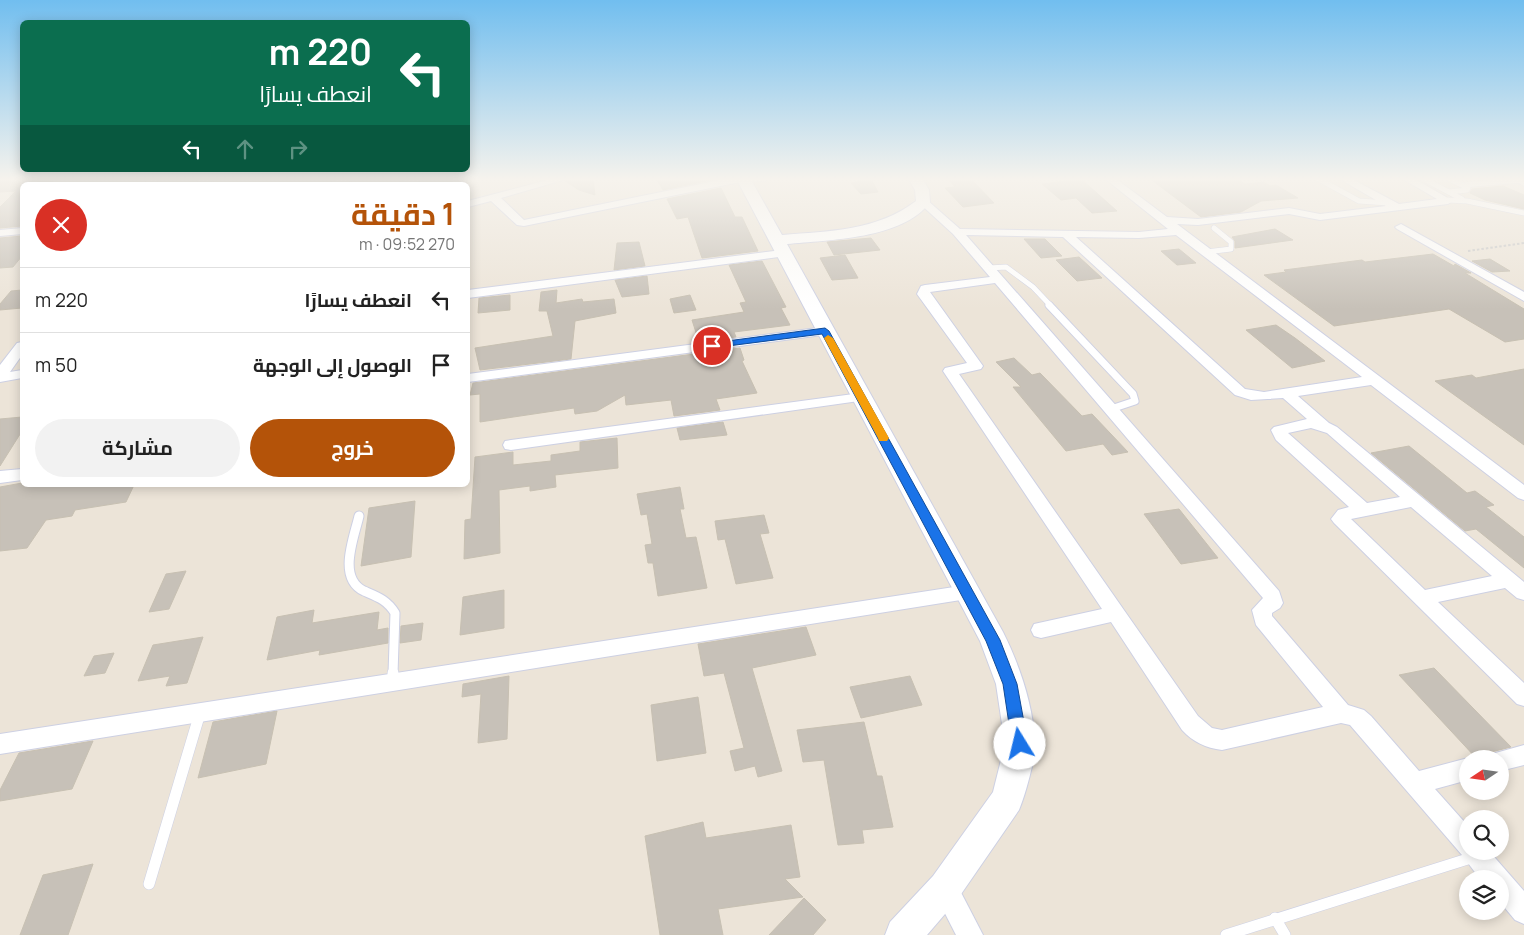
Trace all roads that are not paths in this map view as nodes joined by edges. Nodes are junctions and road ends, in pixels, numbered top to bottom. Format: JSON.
{"nodes":[{"id":1,"x":768,"y":222,"type":"edge"},
{"id":2,"x":894,"y":222,"type":"edge"},
{"id":3,"x":945,"y":222,"type":"edge"},
{"id":4,"x":1167,"y":222,"type":"edge"},
{"id":5,"x":1401,"y":227,"type":"dead end"},
{"id":6,"x":1214,"y":228,"type":"dead end"},
{"id":7,"x":20,"y":231,"type":"edge"},
{"id":8,"x":1178,"y":231,"type":"junction"},
{"id":9,"x":957,"y":232,"type":"junction"},
{"id":10,"x":0,"y":233,"type":"edge"},
{"id":11,"x":1065,"y":234,"type":"junction"},
{"id":12,"x":780,"y":247,"type":"junction"},
{"id":13,"x":1206,"y":252,"type":"junction"},
{"id":14,"x":994,"y":274,"type":"junction"},
{"id":15,"x":470,"y":294,"type":"edge"},
{"id":16,"x":1524,"y":297,"type":"edge"},
{"id":17,"x":825,"y":331,"type":"junction"},
{"id":18,"x":20,"y":349,"type":"edge"},
{"id":19,"x":20,"y":374,"type":"edge"},
{"id":20,"x":0,"y":377,"type":"edge"},
{"id":21,"x":470,"y":378,"type":"edge"},
{"id":22,"x":1374,"y":380,"type":"junction"},
{"id":23,"x":1286,"y":393,"type":"junction"},
{"id":24,"x":861,"y":398,"type":"junction"},
{"id":25,"x":1111,"y":409,"type":"junction"},
{"id":26,"x":1322,"y":425,"type":"junction"},
{"id":27,"x":511,"y":445,"type":"dead end"},
{"id":28,"x":20,"y":475,"type":"edge"},
{"id":29,"x":0,"y":478,"type":"edge"},
{"id":30,"x":1524,"y":494,"type":"edge"},
{"id":31,"x":1414,"y":500,"type":"junction"},
{"id":32,"x":1363,"y":510,"type":"junction"},
{"id":33,"x":359,"y":516,"type":"dead end"},
{"id":34,"x":1508,"y":580,"type":"junction"},
{"id":35,"x":967,"y":592,"type":"junction"},
{"id":36,"x":1524,"y":593,"type":"edge"},
{"id":37,"x":1421,"y":598,"type":"junction"},
{"id":38,"x":1114,"y":614,"type":"junction"},
{"id":39,"x":1041,"y":630,"type":"dead end"},
{"id":40,"x":393,"y":682,"type":"junction"},
{"id":41,"x":1524,"y":697,"type":"edge"},
{"id":42,"x":200,"y":712,"type":"junction"},
{"id":43,"x":1341,"y":713,"type":"junction"},
{"id":44,"x":0,"y":744,"type":"edge"},
{"id":45,"x":1524,"y":755,"type":"edge"},
{"id":46,"x":1509,"y":759,"type":"edge"},
{"id":47,"x":1459,"y":771,"type":"edge"},
{"id":48,"x":1414,"y":783,"type":"junction"},
{"id":49,"x":1459,"y":836,"type":"edge"},
{"id":50,"x":1459,"y":855,"type":"edge"},
{"id":51,"x":1480,"y":860,"type":"edge"},
{"id":52,"x":1488,"y":870,"type":"edge"},
{"id":53,"x":149,"y":884,"type":"dead end"},
{"id":54,"x":945,"y":888,"type":"junction"},
{"id":55,"x":1509,"y":893,"type":"edge"},
{"id":56,"x":1524,"y":910,"type":"edge"},
{"id":57,"x":1275,"y":918,"type":"junction"},
{"id":58,"x":904,"y":935,"type":"edge"},
{"id":59,"x":970,"y":935,"type":"edge"},
{"id":60,"x":1226,"y":935,"type":"edge"},
{"id":61,"x":1285,"y":935,"type":"edge"}],
"edges":[{"from":1,"to":12,"type":"street"},
{"from":2,"to":12,"type":"street"},
{"from":3,"to":9,"type":"street"},
{"from":4,"to":8,"type":"street"},
{"from":5,"to":16,"type":"street"},
{"from":6,"to":13,"type":"lane"},
{"from":7,"to":10,"type":"street"},
{"from":8,"to":11,"type":"street"},
{"from":8,"to":13,"type":"street"},
{"from":9,"to":11,"type":"street"},
{"from":9,"to":14,"type":"street"},
{"from":11,"to":23,"type":"street"},
{"from":12,"to":15,"type":"street"},
{"from":12,"to":17,"type":"street"},
{"from":13,"to":22,"type":"street"},
{"from":14,"to":25,"type":"street"},
{"from":14,"to":25,"type":"lane"},
{"from":14,"to":38,"type":"street"},
{"from":17,"to":21,"type":"street"},
{"from":17,"to":24,"type":"street"},
{"from":18,"to":20,"type":"street"},
{"from":19,"to":20,"type":"street"},
{"from":22,"to":23,"type":"street"},
{"from":22,"to":30,"type":"street"},
{"from":23,"to":26,"type":"street"},
{"from":24,"to":27,"type":"street"},
{"from":24,"to":35,"type":"street"},
{"from":25,"to":43,"type":"street"},
{"from":26,"to":31,"type":"street"},
{"from":26,"to":32,"type":"street"},
{"from":28,"to":29,"type":"street"},
{"from":31,"to":32,"type":"street"},
{"from":31,"to":34,"type":"street"},
{"from":32,"to":37,"type":"street"},
{"from":33,"to":40,"type":"lane"},
{"from":34,"to":36,"type":"street"},
{"from":34,"to":37,"type":"street"},
{"from":35,"to":40,"type":"street"},
{"from":35,"to":54,"type":"street"},
{"from":37,"to":41,"type":"street"},
{"from":38,"to":39,"type":"street"},
{"from":38,"to":43,"type":"street"},
{"from":40,"to":42,"type":"street"},
{"from":42,"to":44,"type":"street"},
{"from":42,"to":53,"type":"lane"},
{"from":43,"to":48,"type":"street"},
{"from":45,"to":46,"type":"street"},
{"from":47,"to":48,"type":"street"},
{"from":48,"to":49,"type":"street"},
{"from":50,"to":57,"type":"lane"},
{"from":51,"to":52,"type":"street"},
{"from":54,"to":58,"type":"street"},
{"from":54,"to":59,"type":"street"},
{"from":55,"to":56,"type":"street"},
{"from":57,"to":60,"type":"lane"},
{"from":57,"to":61,"type":"lane"}]}
